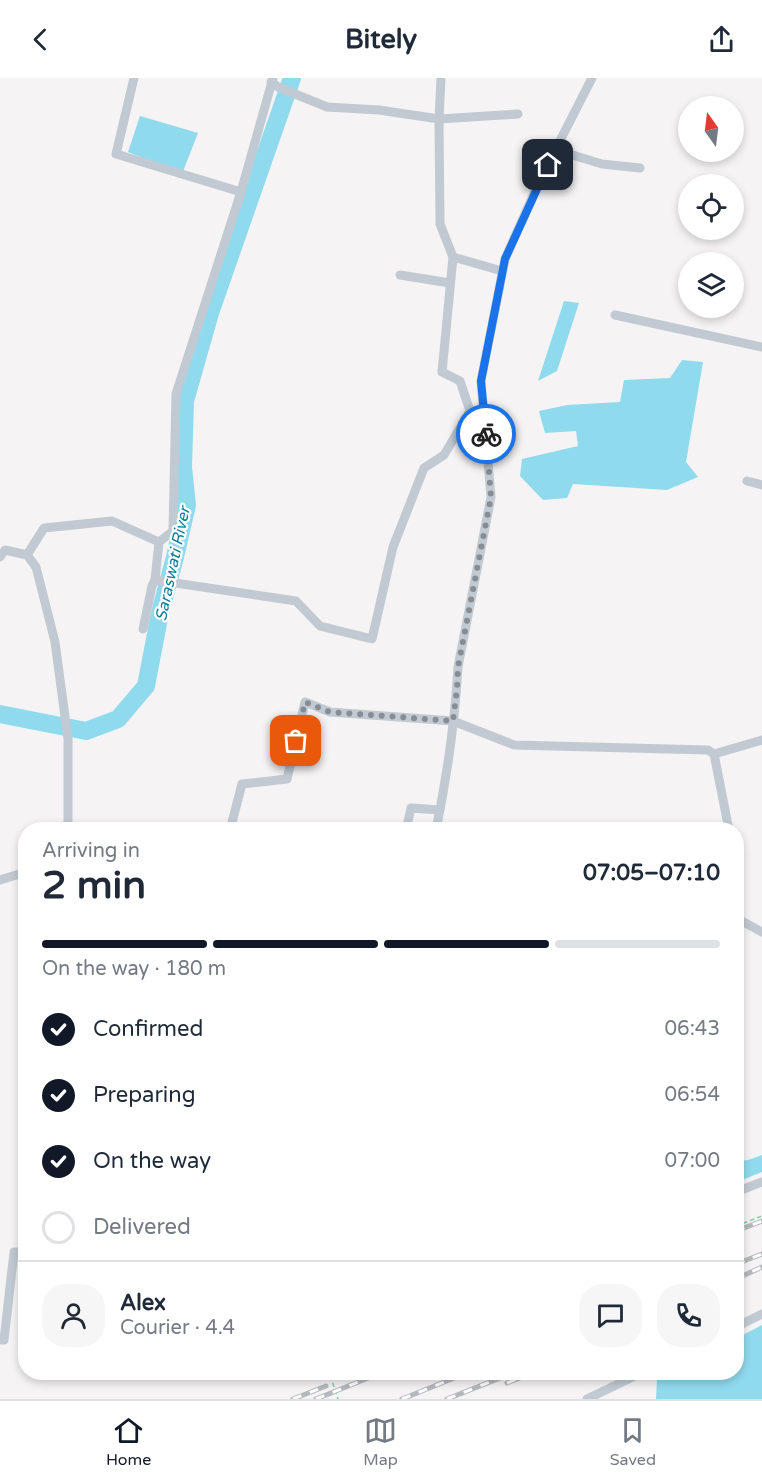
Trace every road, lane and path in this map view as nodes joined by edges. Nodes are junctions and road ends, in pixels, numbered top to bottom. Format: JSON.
{"nodes":[{"id":1,"x":134,"y":78,"type":"edge"},
{"id":2,"x":441,"y":78,"type":"edge"},
{"id":3,"x":592,"y":78,"type":"edge"},
{"id":4,"x":274,"y":82,"type":"edge"},
{"id":5,"x":518,"y":114,"type":"dead end"},
{"id":6,"x":439,"y":119,"type":"junction"},
{"id":7,"x":556,"y":150,"type":"junction"},
{"id":8,"x":640,"y":168,"type":"dead end"},
{"id":9,"x":241,"y":192,"type":"junction"},
{"id":10,"x":453,"y":257,"type":"junction"},
{"id":11,"x":502,"y":271,"type":"junction"},
{"id":12,"x":400,"y":275,"type":"dead end"},
{"id":13,"x":450,"y":283,"type":"junction"},
{"id":14,"x":615,"y":315,"type":"dead end"},
{"id":15,"x":762,"y":347,"type":"edge"},
{"id":16,"x":747,"y":481,"type":"dead end"},
{"id":17,"x":762,"y":485,"type":"edge"},
{"id":18,"x":159,"y":542,"type":"junction"},
{"id":19,"x":27,"y":555,"type":"junction"},
{"id":20,"x":0,"y":557,"type":"edge"},
{"id":21,"x":155,"y":580,"type":"junction"},
{"id":22,"x":143,"y":628,"type":"dead end"},
{"id":23,"x":453,"y":721,"type":"junction"},
{"id":24,"x":762,"y":740,"type":"edge"},
{"id":25,"x":714,"y":754,"type":"junction"},
{"id":26,"x":440,"y":810,"type":"junction"},
{"id":27,"x":68,"y":822,"type":"edge"},
{"id":28,"x":232,"y":822,"type":"edge"},
{"id":29,"x":408,"y":822,"type":"edge"},
{"id":30,"x":438,"y":822,"type":"edge"},
{"id":31,"x":727,"y":822,"type":"edge"},
{"id":32,"x":18,"y":874,"type":"edge"},
{"id":33,"x":0,"y":880,"type":"edge"},
{"id":34,"x":744,"y":922,"type":"edge"},
{"id":35,"x":762,"y":932,"type":"edge"},
{"id":36,"x":762,"y":1182,"type":"edge"},
{"id":37,"x":744,"y":1189,"type":"edge"},
{"id":38,"x":762,"y":1216,"type":"edge"},
{"id":39,"x":744,"y":1223,"type":"edge"},
{"id":40,"x":18,"y":1252,"type":"edge"},
{"id":41,"x":762,"y":1314,"type":"edge"},
{"id":42,"x":744,"y":1323,"type":"edge"},
{"id":43,"x":0,"y":1340,"type":"edge"},
{"id":44,"x":332,"y":1380,"type":"edge"},
{"id":45,"x":627,"y":1380,"type":"edge"},
{"id":46,"x":338,"y":1399,"type":"edge"},
{"id":47,"x":587,"y":1399,"type":"edge"}],
"edges":[{"from":1,"to":9,"type":"street"},
{"from":2,"to":6,"type":"street"},
{"from":3,"to":7,"type":"street"},
{"from":4,"to":6,"type":"street"},
{"from":4,"to":9,"type":"street"},
{"from":5,"to":6,"type":"street"},
{"from":6,"to":10,"type":"street"},
{"from":7,"to":8,"type":"street"},
{"from":7,"to":11,"type":"street"},
{"from":9,"to":18,"type":"street"},
{"from":10,"to":11,"type":"street"},
{"from":10,"to":13,"type":"street"},
{"from":11,"to":23,"type":"street"},
{"from":12,"to":13,"type":"street"},
{"from":13,"to":21,"type":"street"},
{"from":14,"to":15,"type":"street"},
{"from":16,"to":17,"type":"street"},
{"from":18,"to":19,"type":"street"},
{"from":18,"to":21,"type":"street"},
{"from":19,"to":20,"type":"street"},
{"from":19,"to":27,"type":"street"},
{"from":21,"to":22,"type":"street"},
{"from":23,"to":25,"type":"street"},
{"from":23,"to":26,"type":"street"},
{"from":23,"to":28,"type":"street"},
{"from":24,"to":25,"type":"street"},
{"from":25,"to":31,"type":"street"},
{"from":26,"to":29,"type":"street"},
{"from":26,"to":30,"type":"street"},
{"from":32,"to":33,"type":"street"},
{"from":34,"to":35,"type":"street"},
{"from":36,"to":37,"type":"street"},
{"from":38,"to":39,"type":"path"},
{"from":40,"to":43,"type":"street"},
{"from":41,"to":42,"type":"street"},
{"from":44,"to":46,"type":"path"},
{"from":45,"to":47,"type":"street"}]}
